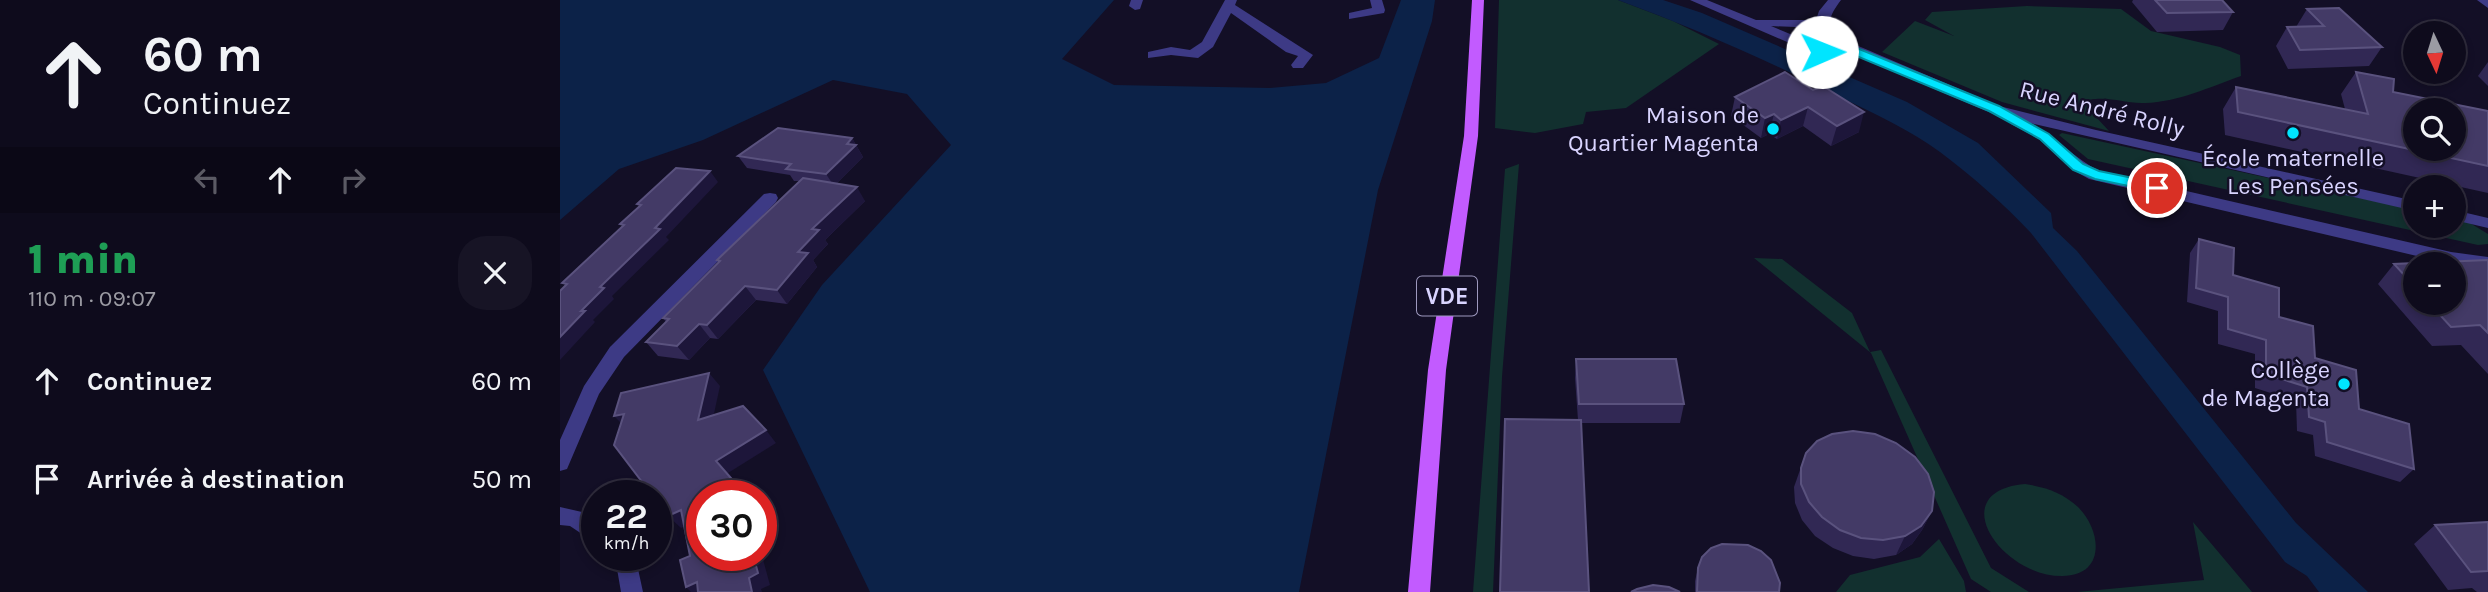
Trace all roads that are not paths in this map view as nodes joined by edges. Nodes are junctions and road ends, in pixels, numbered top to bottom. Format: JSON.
{"nodes":[{"id":1,"x":1376,"y":0,"type":"edge"},
{"id":2,"x":1478,"y":0,"type":"edge"},
{"id":3,"x":1696,"y":0,"type":"edge"},
{"id":4,"x":1835,"y":0,"type":"edge"},
{"id":5,"x":2483,"y":0,"type":"edge"},
{"id":6,"x":1229,"y":3,"type":"edge"},
{"id":7,"x":2488,"y":4,"type":"edge"},
{"id":8,"x":1354,"y":16,"type":"dead end"},
{"id":9,"x":1748,"y":22,"type":"junction"},
{"id":10,"x":1824,"y":24,"type":"junction"},
{"id":11,"x":1847,"y":47,"type":"junction"},
{"id":12,"x":1153,"y":55,"type":"dead end"},
{"id":13,"x":1298,"y":65,"type":"dead end"},
{"id":14,"x":1994,"y":109,"type":"junction"},
{"id":15,"x":770,"y":198,"type":"dead end"},
{"id":16,"x":2403,"y":203,"type":"edge"},
{"id":17,"x":2466,"y":218,"type":"edge"},
{"id":18,"x":2486,"y":223,"type":"edge"},
{"id":19,"x":2431,"y":252,"type":"edge"},
{"id":20,"x":2488,"y":252,"type":"edge"},
{"id":21,"x":2466,"y":260,"type":"joint"},
{"id":22,"x":2488,"y":263,"type":"edge"},
{"id":23,"x":560,"y":463,"type":"edge"},
{"id":24,"x":560,"y":516,"type":"edge"},
{"id":25,"x":581,"y":523,"type":"edge"},
{"id":26,"x":628,"y":571,"type":"edge"},
{"id":27,"x":632,"y":592,"type":"edge"},
{"id":28,"x":1419,"y":592,"type":"edge"}],
"edges":[{"from":1,"to":8,"type":"street"},
{"from":2,"to":28,"type":"main road","number":"VDE"},
{"from":3,"to":9,"type":"street"},
{"from":4,"to":10,"type":"street"},
{"from":5,"to":7,"type":"street"},
{"from":6,"to":12,"type":"street"},
{"from":6,"to":13,"type":"street"},
{"from":9,"to":10,"type":"street"},
{"from":9,"to":11,"type":"street"},
{"from":10,"to":11,"type":"street","name":"Rue André Rolly"},
{"from":11,"to":14,"type":"street","name":"Rue André Rolly"},
{"from":14,"to":16,"type":"street","name":"Rue André Rolly"},
{"from":14,"to":19,"type":"street"},
{"from":15,"to":23,"type":"street"},
{"from":17,"to":18,"type":"street"},
{"from":20,"to":21,"type":"street"},
{"from":21,"to":22,"type":"street"},
{"from":24,"to":25,"type":"street"},
{"from":26,"to":27,"type":"street"}]}
